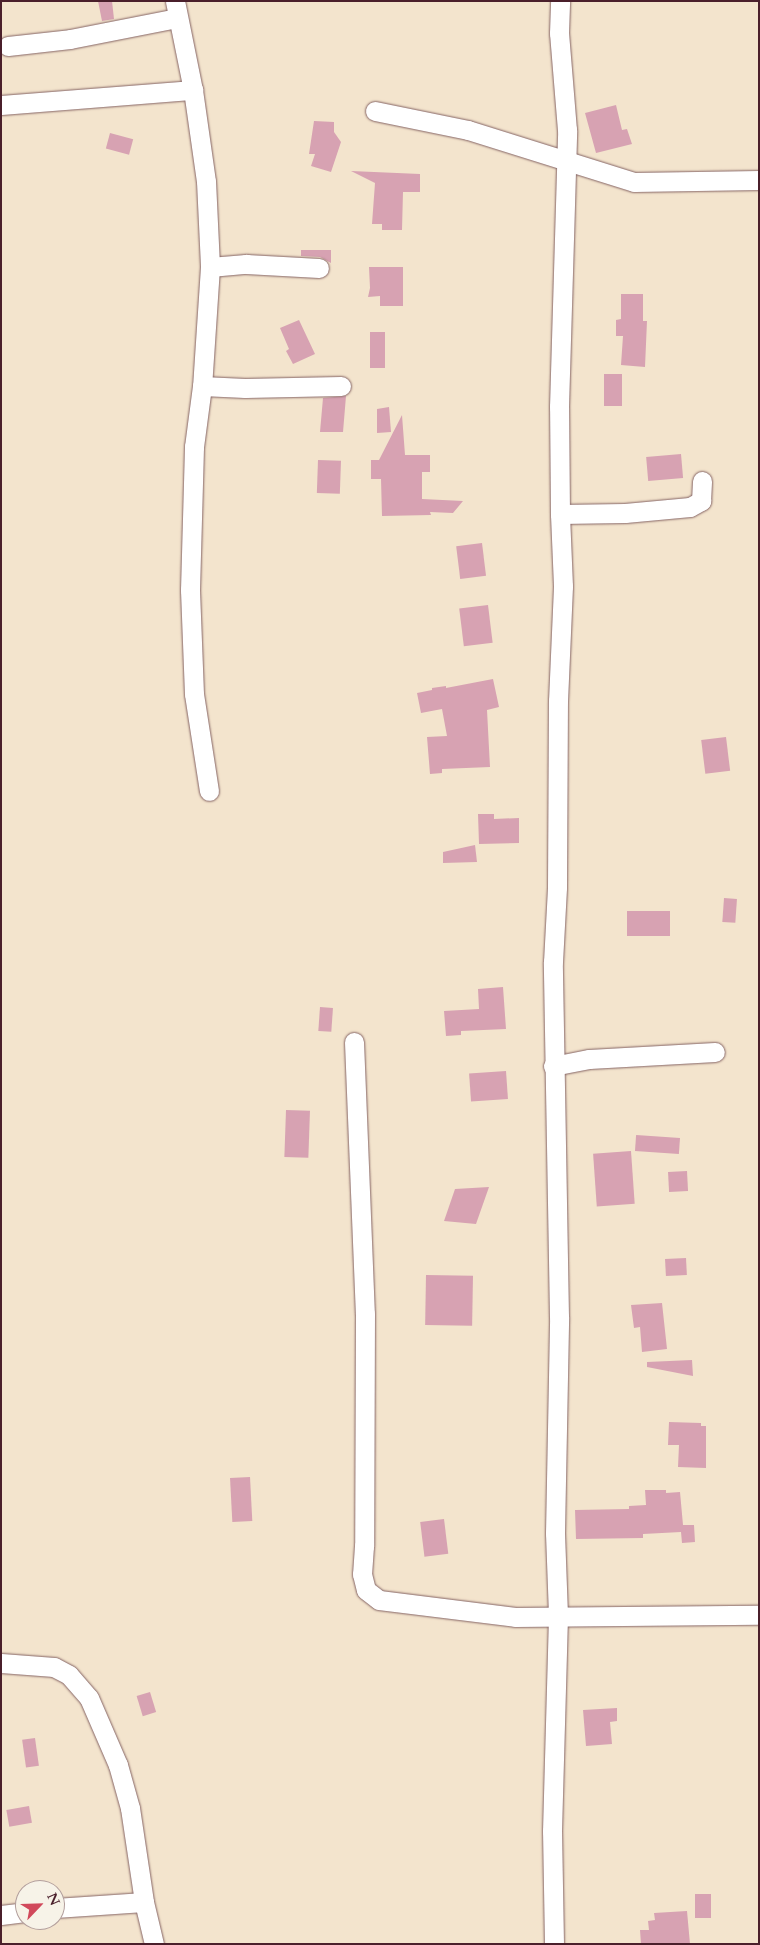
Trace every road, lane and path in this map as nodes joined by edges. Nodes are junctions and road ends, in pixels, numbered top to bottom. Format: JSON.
{"nodes":[{"id":1,"x":560,"y":1,"type":"edge"},
{"id":2,"x":176,"y":10,"type":"edge"},
{"id":3,"x":8,"y":46,"type":"dead end"},
{"id":4,"x":193,"y":90,"type":"junction"},
{"id":5,"x":1,"y":104,"type":"edge"},
{"id":6,"x":375,"y":110,"type":"dead end"},
{"id":7,"x":566,"y":160,"type":"junction"},
{"id":8,"x":759,"y":180,"type":"edge"},
{"id":9,"x":210,"y":267,"type":"junction"},
{"id":10,"x":319,"y":268,"type":"dead end"},
{"id":11,"x":202,"y":386,"type":"junction"},
{"id":12,"x":341,"y":386,"type":"dead end"},
{"id":13,"x":702,"y":481,"type":"dead end"},
{"id":14,"x":560,"y":514,"type":"junction"},
{"id":15,"x":209,"y":791,"type":"dead end"},
{"id":16,"x":354,"y":1042,"type":"dead end"},
{"id":17,"x":716,"y":1052,"type":"dead end"},
{"id":18,"x":553,"y":1066,"type":"junction"},
{"id":19,"x":558,"y":1614,"type":"junction"},
{"id":20,"x":759,"y":1615,"type":"edge"},
{"id":21,"x":1,"y":1663,"type":"edge"},
{"id":22,"x":144,"y":1902,"type":"junction"},
{"id":23,"x":65,"y":1907,"type":"edge"},
{"id":24,"x":15,"y":1913,"type":"edge"},
{"id":25,"x":1,"y":1914,"type":"edge"},
{"id":26,"x":154,"y":1944,"type":"edge"},
{"id":27,"x":554,"y":1944,"type":"edge"}],
"edges":[{"from":1,"to":7,"type":"street"},
{"from":2,"to":3,"type":"street"},
{"from":2,"to":4,"type":"street"},
{"from":4,"to":5,"type":"street"},
{"from":4,"to":9,"type":"street"},
{"from":6,"to":7,"type":"street"},
{"from":7,"to":8,"type":"street"},
{"from":7,"to":14,"type":"street"},
{"from":9,"to":10,"type":"street"},
{"from":9,"to":11,"type":"street"},
{"from":11,"to":12,"type":"street"},
{"from":11,"to":15,"type":"street"},
{"from":13,"to":14,"type":"street"},
{"from":14,"to":18,"type":"street"},
{"from":16,"to":19,"type":"street"},
{"from":17,"to":18,"type":"street"},
{"from":18,"to":19,"type":"street"},
{"from":19,"to":20,"type":"street"},
{"from":19,"to":27,"type":"street"},
{"from":21,"to":22,"type":"street"},
{"from":22,"to":23,"type":"street"},
{"from":22,"to":26,"type":"street"},
{"from":24,"to":25,"type":"street"}]}
